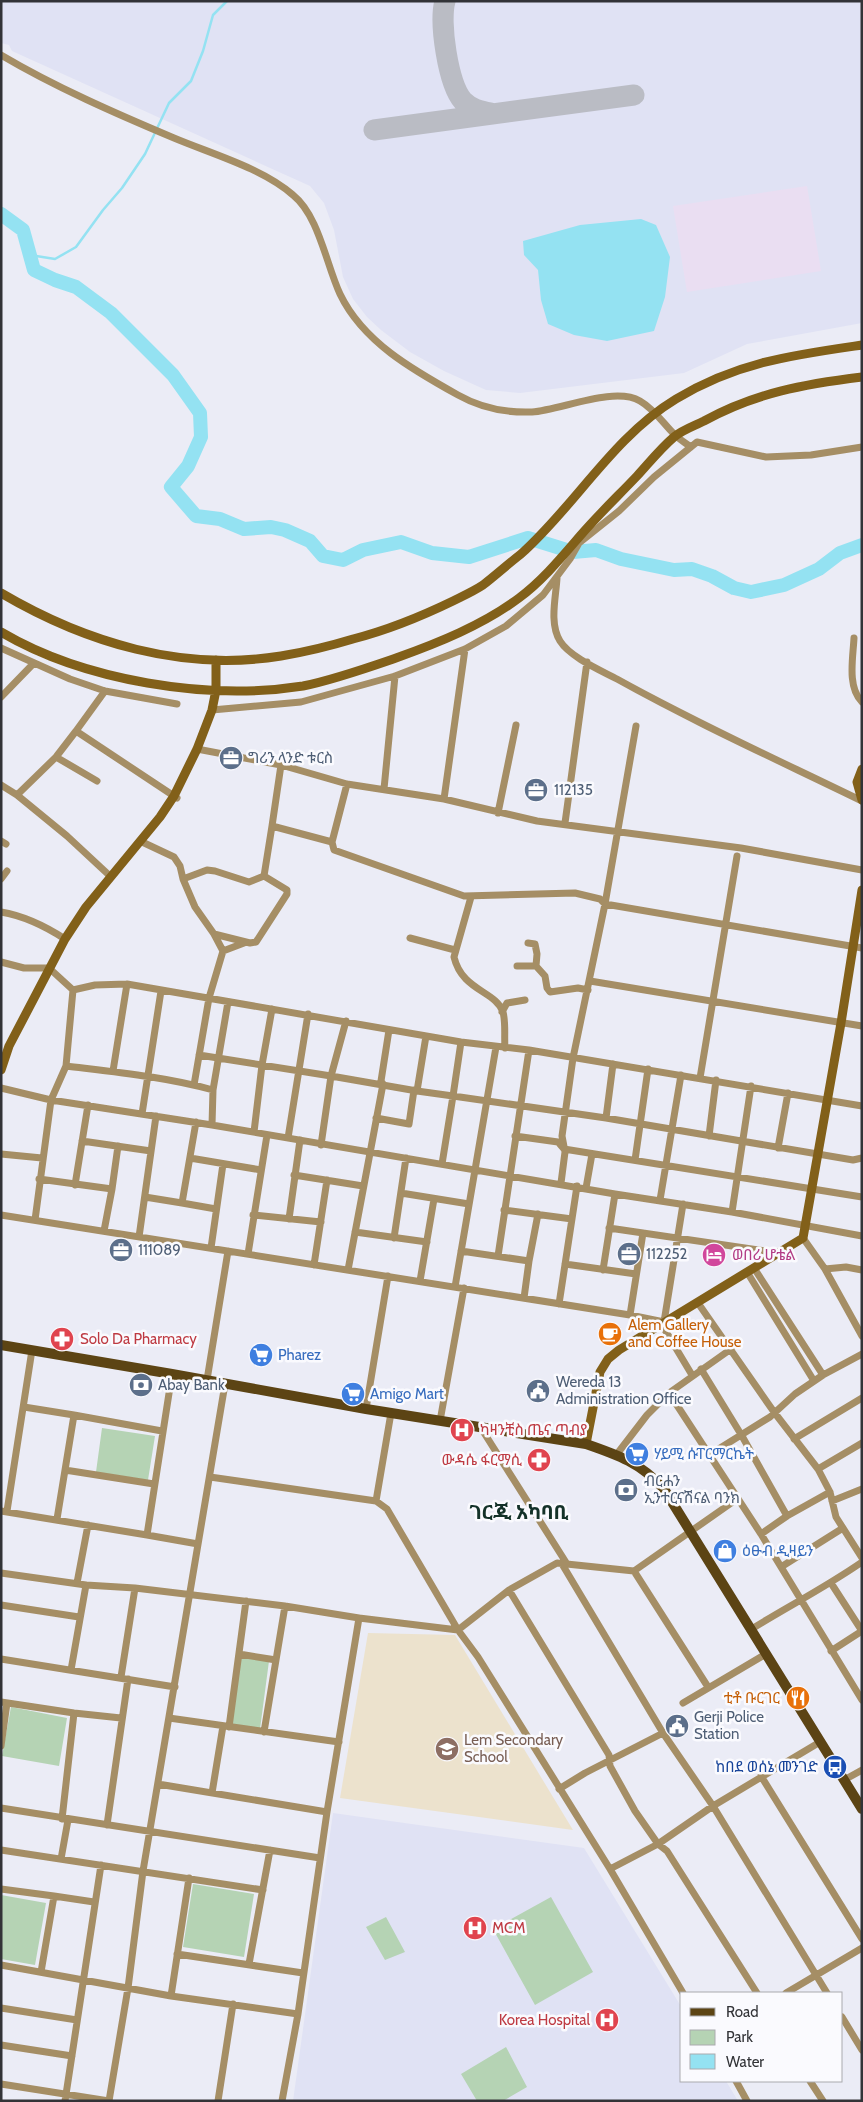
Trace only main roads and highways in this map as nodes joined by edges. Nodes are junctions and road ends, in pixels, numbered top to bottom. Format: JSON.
{"nodes":[{"id":1,"x":862,"y":345,"type":"edge"},
{"id":2,"x":862,"y":377,"type":"edge"},
{"id":3,"x":1,"y":593,"type":"edge"},
{"id":4,"x":1,"y":632,"type":"edge"},
{"id":5,"x":216,"y":660,"type":"junction"},
{"id":6,"x":216,"y":690,"type":"junction"},
{"id":7,"x":862,"y":769,"type":"edge"},
{"id":8,"x":862,"y":801,"type":"edge"},
{"id":9,"x":862,"y":890,"type":"edge"},
{"id":10,"x":857,"y":947,"type":"edge"},
{"id":11,"x":1,"y":1070,"type":"edge"},
{"id":12,"x":1,"y":1345,"type":"edge"},
{"id":13,"x":586,"y":1444,"type":"junction"},
{"id":14,"x":862,"y":1809,"type":"edge"}],
"edges":[{"from":1,"to":5,"type":"main road"},
{"from":2,"to":6,"type":"main road"},
{"from":3,"to":5,"type":"main road"},
{"from":4,"to":6,"type":"main road"},
{"from":5,"to":6,"type":"main road"},
{"from":6,"to":11,"type":"main road"},
{"from":7,"to":8,"type":"main road"},
{"from":9,"to":10,"type":"main road"},
{"from":10,"to":13,"type":"main road"},
{"from":12,"to":13,"type":"main road"},
{"from":13,"to":14,"type":"main road"}]}
